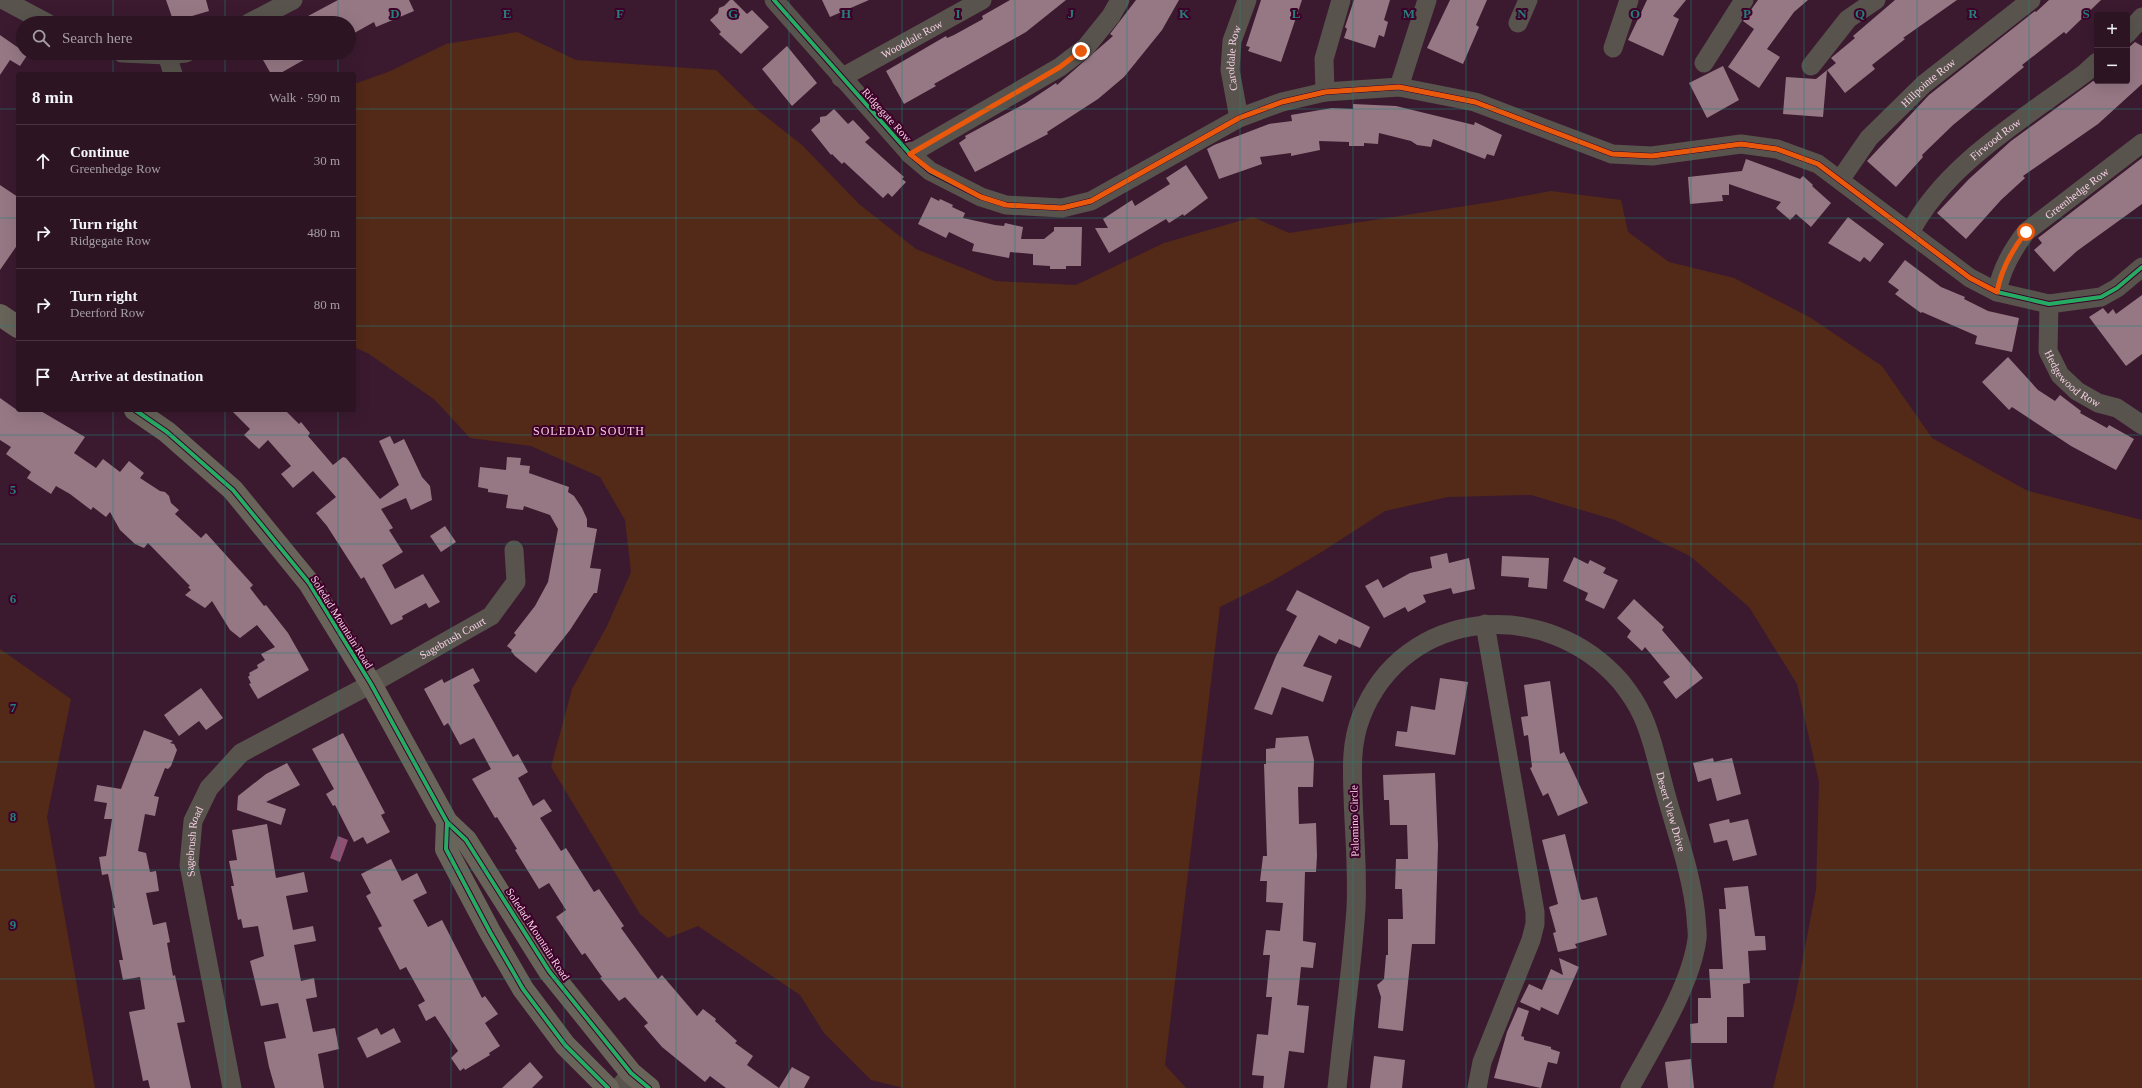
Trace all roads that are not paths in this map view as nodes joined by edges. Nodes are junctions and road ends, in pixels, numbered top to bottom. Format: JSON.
{"nodes":[{"id":1,"x":4,"y":0,"type":"edge"},
{"id":2,"x":293,"y":0,"type":"edge"},
{"id":3,"x":774,"y":0,"type":"edge"},
{"id":4,"x":982,"y":0,"type":"edge"},
{"id":5,"x":1120,"y":0,"type":"edge"},
{"id":6,"x":1247,"y":0,"type":"edge"},
{"id":7,"x":1341,"y":0,"type":"edge"},
{"id":8,"x":1427,"y":0,"type":"edge"},
{"id":9,"x":1528,"y":0,"type":"edge"},
{"id":10,"x":1629,"y":0,"type":"edge"},
{"id":11,"x":1744,"y":0,"type":"edge"},
{"id":12,"x":1876,"y":0,"type":"edge"},
{"id":13,"x":2031,"y":0,"type":"edge"},
{"id":14,"x":34,"y":16,"type":"edge"},
{"id":15,"x":262,"y":16,"type":"edge"},
{"id":16,"x":2142,"y":18,"type":"edge"},
{"id":17,"x":1518,"y":23,"type":"dead end"},
{"id":18,"x":2130,"y":31,"type":"edge"},
{"id":19,"x":1612,"y":48,"type":"dead end"},
{"id":20,"x":175,"y":60,"type":"edge"},
{"id":21,"x":1704,"y":63,"type":"dead end"},
{"id":22,"x":2094,"y":65,"type":"edge"},
{"id":23,"x":1811,"y":66,"type":"dead end"},
{"id":24,"x":173,"y":72,"type":"edge"},
{"id":25,"x":841,"y":78,"type":"junction"},
{"id":26,"x":1399,"y":87,"type":"junction"},
{"id":27,"x":1325,"y":92,"type":"junction"},
{"id":28,"x":1239,"y":118,"type":"junction"},
{"id":29,"x":2142,"y":143,"type":"edge"},
{"id":30,"x":910,"y":154,"type":"junction"},
{"id":31,"x":1840,"y":180,"type":"junction"},
{"id":32,"x":1910,"y":233,"type":"junction"},
{"id":33,"x":2142,"y":267,"type":"edge"},
{"id":34,"x":1997,"y":292,"type":"junction"},
{"id":35,"x":2049,"y":304,"type":"junction"},
{"id":36,"x":0,"y":315,"type":"edge"},
{"id":37,"x":16,"y":326,"type":"edge"},
{"id":38,"x":138,"y":412,"type":"edge"},
{"id":39,"x":2142,"y":425,"type":"edge"},
{"id":40,"x":514,"y":550,"type":"dead end"},
{"id":41,"x":1485,"y":624,"type":"junction"},
{"id":42,"x":370,"y":684,"type":"junction"},
{"id":43,"x":447,"y":822,"type":"junction"},
{"id":44,"x":625,"y":1081,"type":"edge"},
{"id":45,"x":232,"y":1088,"type":"edge"},
{"id":46,"x":608,"y":1088,"type":"edge"},
{"id":47,"x":649,"y":1088,"type":"edge"},
{"id":48,"x":1337,"y":1088,"type":"edge"},
{"id":49,"x":1477,"y":1088,"type":"edge"},
{"id":50,"x":1630,"y":1088,"type":"edge"}],
"edges":[{"from":1,"to":14,"type":"street"},
{"from":2,"to":15,"type":"street"},
{"from":3,"to":25,"type":"street","name":"Ridgegate Row"},
{"from":4,"to":25,"type":"street","name":"Wooddale Row"},
{"from":5,"to":30,"type":"street"},
{"from":6,"to":28,"type":"street","name":"Caroldale Row"},
{"from":7,"to":27,"type":"street"},
{"from":8,"to":26,"type":"street"},
{"from":9,"to":17,"type":"street"},
{"from":10,"to":19,"type":"street"},
{"from":11,"to":21,"type":"street"},
{"from":12,"to":23,"type":"street"},
{"from":13,"to":31,"type":"street","name":"Hillpointe Row"},
{"from":16,"to":18,"type":"street"},
{"from":20,"to":24,"type":"street"},
{"from":22,"to":32,"type":"street","name":"Firwood Row"},
{"from":25,"to":30,"type":"street","name":"Ridgegate Row"},
{"from":26,"to":27,"type":"street","name":"Ridgegate Row"},
{"from":26,"to":31,"type":"street","name":"Ridgegate Row"},
{"from":27,"to":28,"type":"street","name":"Ridgegate Row"},
{"from":28,"to":30,"type":"street","name":"Ridgegate Row"},
{"from":29,"to":34,"type":"street","name":"Greenhedge Row"},
{"from":31,"to":32,"type":"street","name":"Ridgegate Row"},
{"from":32,"to":34,"type":"street","name":"Ridgegate Row"},
{"from":33,"to":35,"type":"street","name":"Ridgegate Row"},
{"from":34,"to":35,"type":"street","name":"Ridgegate Row"},
{"from":35,"to":39,"type":"street","name":"Hedgewood Row"},
{"from":36,"to":37,"type":"main road"},
{"from":38,"to":42,"type":"main road","name":"Soledad Mountain Road"},
{"from":40,"to":42,"type":"street","name":"Sagebrush Court"},
{"from":41,"to":48,"type":"street","name":"Palomino Circle"},
{"from":41,"to":49,"type":"street"},
{"from":41,"to":50,"type":"street","name":"Desert View Drive"},
{"from":42,"to":43,"type":"main road","name":"Soledad Mountain Road"},
{"from":42,"to":45,"type":"street","name":"Sagebrush Road"},
{"from":43,"to":44,"type":"main road","name":"Soledad Mountain Road"},
{"from":43,"to":46,"type":"main road"},
{"from":44,"to":47,"type":"main road","name":"Soledad Mountain Road"}]}
